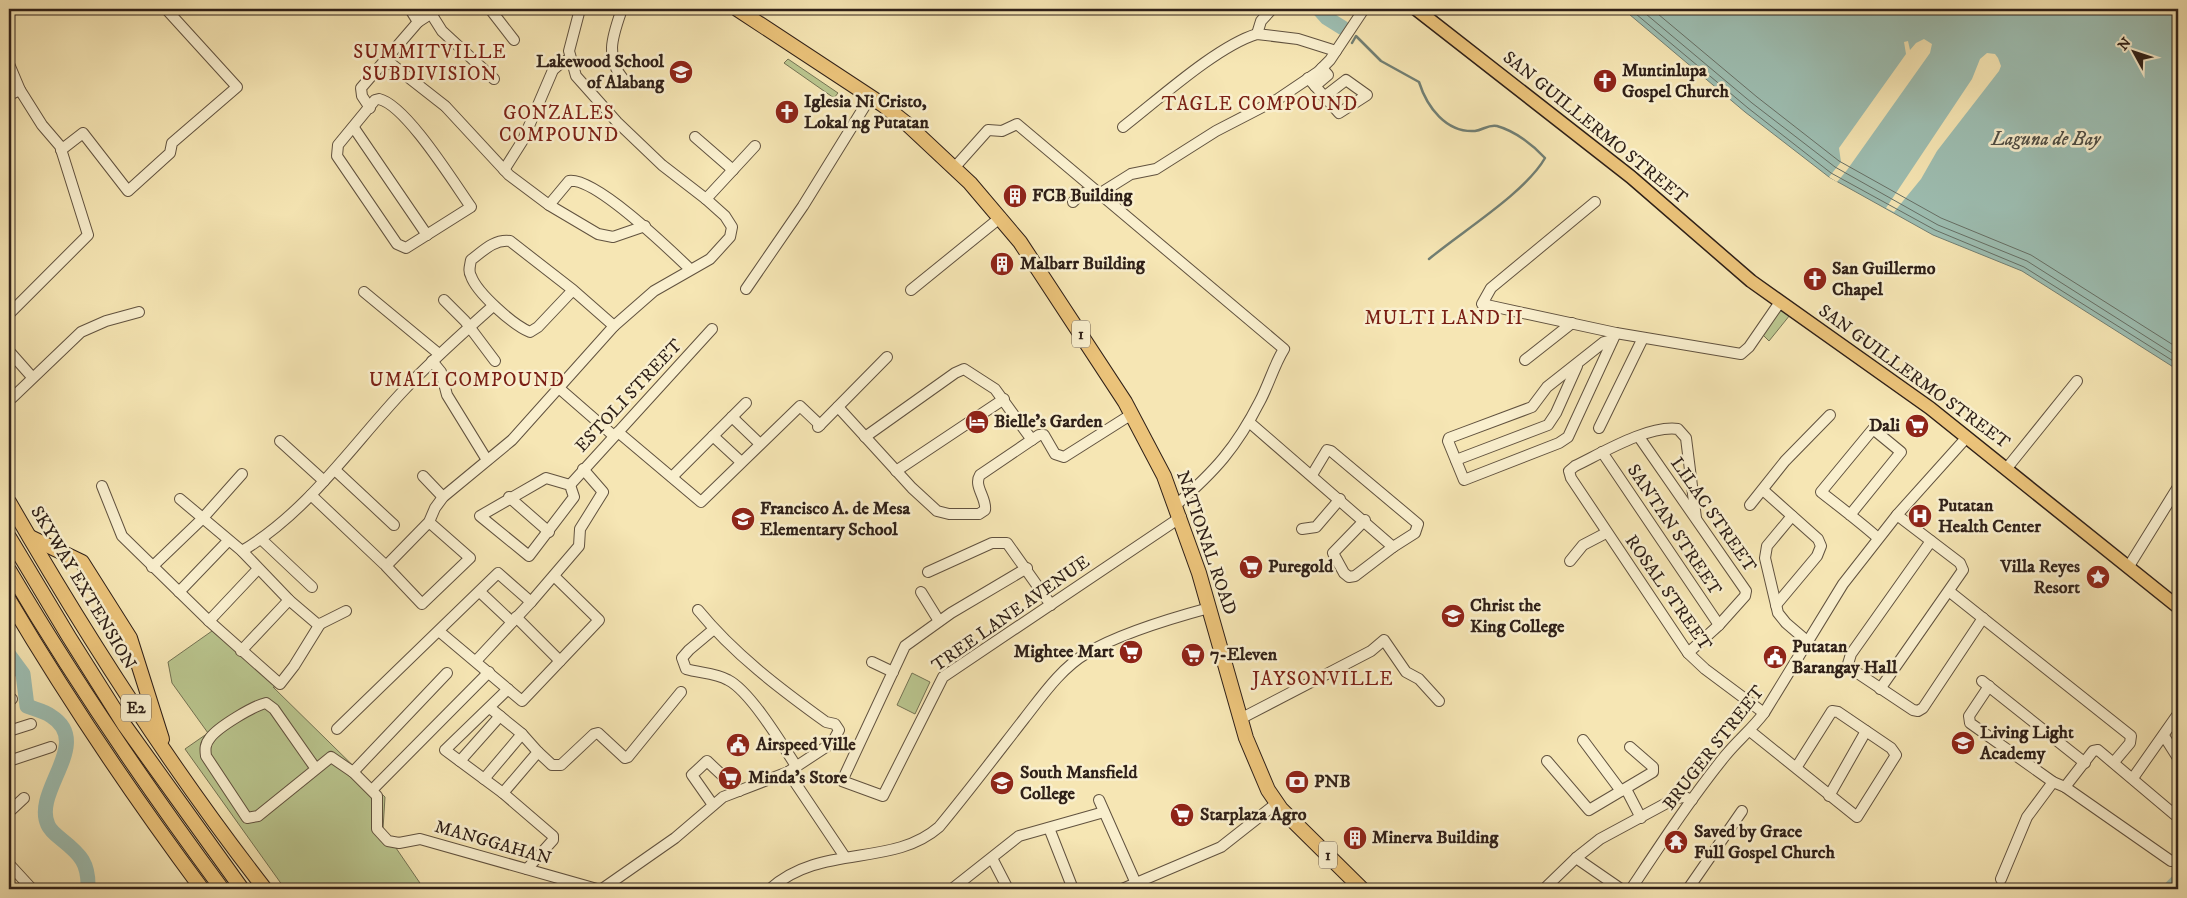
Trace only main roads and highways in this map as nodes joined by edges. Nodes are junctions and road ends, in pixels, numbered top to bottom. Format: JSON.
{"nodes":[{"id":1,"x":737,"y":9,"type":"edge"},
{"id":2,"x":1416,"y":9,"type":"edge"},
{"id":3,"x":9,"y":502,"type":"edge"},
{"id":4,"x":9,"y":537,"type":"edge"},
{"id":5,"x":30,"y":537,"type":"junction"},
{"id":6,"x":9,"y":570,"type":"edge"},
{"id":7,"x":9,"y":600,"type":"edge"},
{"id":8,"x":2178,"y":607,"type":"edge"},
{"id":9,"x":167,"y":752,"type":"junction"},
{"id":10,"x":202,"y":889,"type":"edge"},
{"id":11,"x":222,"y":889,"type":"edge"},
{"id":12,"x":242,"y":889,"type":"edge"},
{"id":13,"x":265,"y":889,"type":"edge"},
{"id":14,"x":1362,"y":889,"type":"edge"}],
"edges":[{"from":1,"to":14,"type":"highway","name":"NATIONAL ROAD","number":"1"},
{"from":2,"to":8,"type":"main road","name":"SAN GUILLERMO STREET"},
{"from":3,"to":5,"type":"highway","name":"SKYWAY EXTENSION","number":"E2"},
{"from":4,"to":12,"type":"highway","number":"E2"},
{"from":5,"to":9,"type":"highway","name":"SKYWAY EXTENSION","number":"E2"},
{"from":5,"to":9,"type":"highway"},
{"from":6,"to":11,"type":"highway","number":"E2"},
{"from":7,"to":10,"type":"highway"},
{"from":9,"to":13,"type":"highway","name":"SKYWAY EXTENSION","number":"E2"}]}
